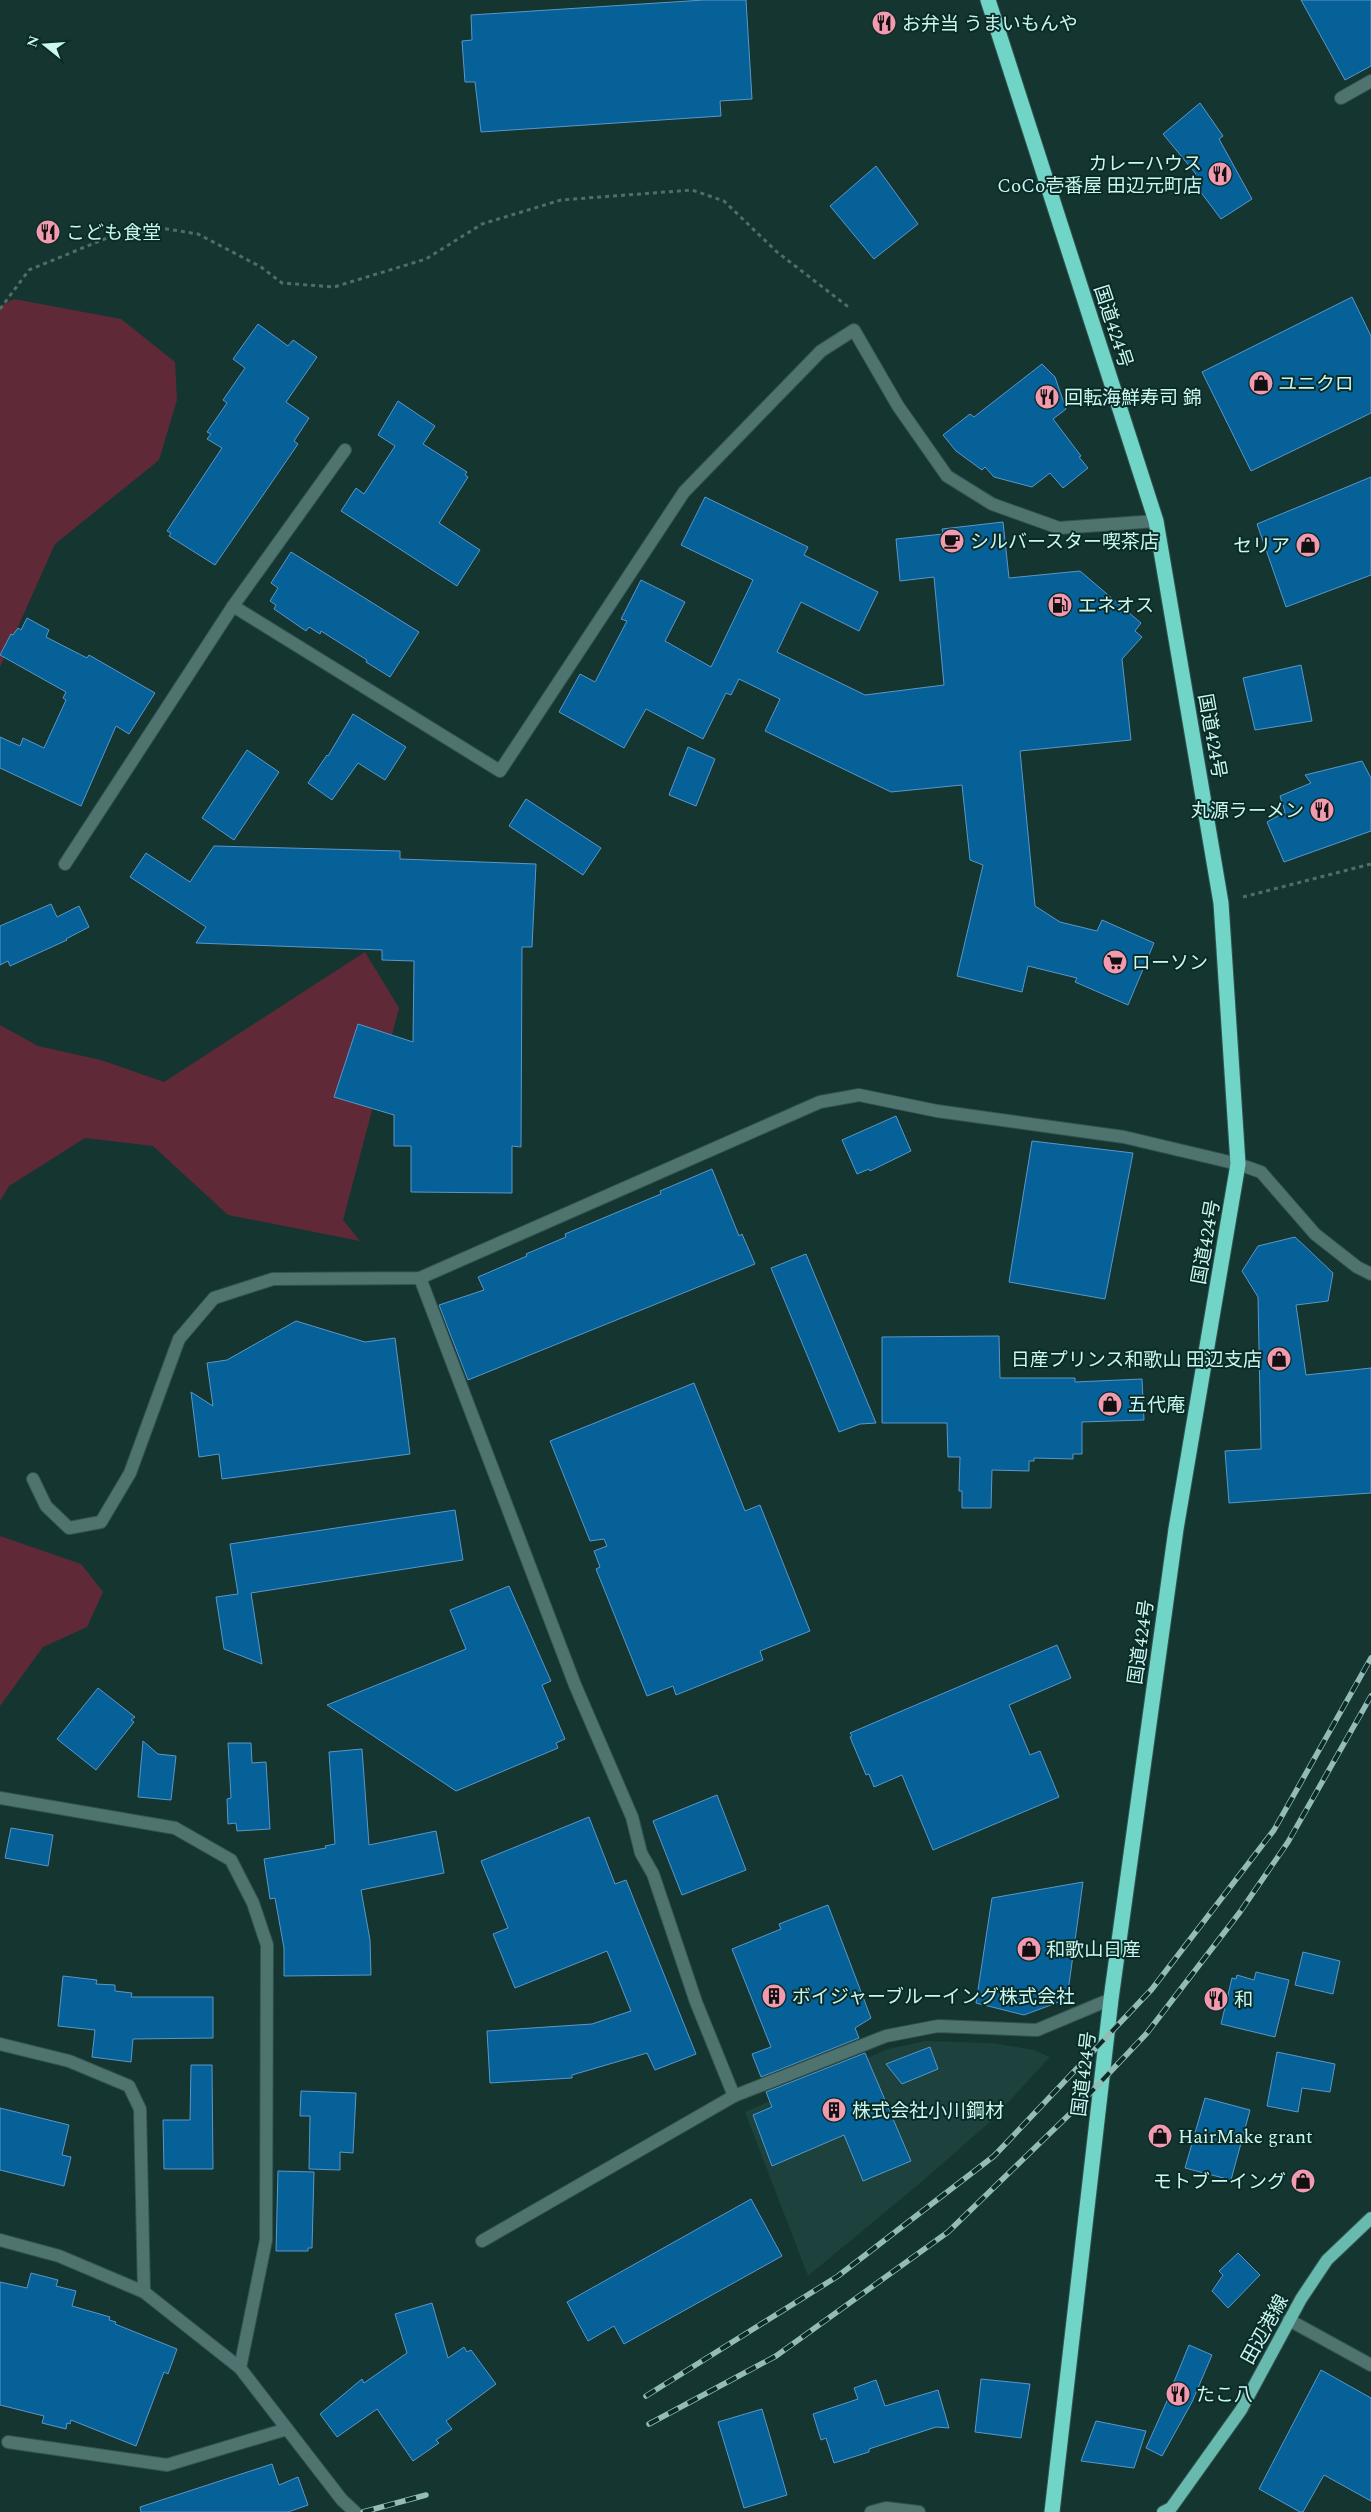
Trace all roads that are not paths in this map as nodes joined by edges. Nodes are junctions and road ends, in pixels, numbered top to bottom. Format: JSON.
{"nodes":[{"id":1,"x":988,"y":0,"type":"edge"},
{"id":2,"x":1371,"y":81,"type":"edge"},
{"id":3,"x":1341,"y":98,"type":"dead end"},
{"id":4,"x":346,"y":450,"type":"dead end"},
{"id":5,"x":1156,"y":521,"type":"junction"},
{"id":6,"x":233,"y":606,"type":"junction"},
{"id":7,"x":65,"y":864,"type":"dead end"},
{"id":8,"x":1238,"y":1164,"type":"junction"},
{"id":9,"x":1371,"y":1274,"type":"edge"},
{"id":10,"x":420,"y":1278,"type":"junction"},
{"id":11,"x":33,"y":1479,"type":"dead end"},
{"id":12,"x":0,"y":1798,"type":"edge"},
{"id":13,"x":1111,"y":1999,"type":"junction"},
{"id":14,"x":0,"y":2044,"type":"edge"},
{"id":15,"x":734,"y":2096,"type":"junction"},
{"id":16,"x":1371,"y":2218,"type":"edge"},
{"id":17,"x":0,"y":2240,"type":"edge"},
{"id":18,"x":482,"y":2241,"type":"dead end"},
{"id":19,"x":144,"y":2292,"type":"junction"},
{"id":20,"x":1290,"y":2320,"type":"junction"},
{"id":21,"x":1371,"y":2365,"type":"edge"},
{"id":22,"x":240,"y":2368,"type":"junction"},
{"id":23,"x":287,"y":2429,"type":"junction"},
{"id":24,"x":8,"y":2442,"type":"dead end"},
{"id":25,"x":355,"y":2512,"type":"edge"},
{"id":26,"x":871,"y":2512,"type":"edge"},
{"id":27,"x":919,"y":2512,"type":"edge"},
{"id":28,"x":1052,"y":2512,"type":"edge"},
{"id":29,"x":1162,"y":2512,"type":"edge"}],
"edges":[{"from":1,"to":5,"type":"highway","name":"国道424号"},
{"from":2,"to":3,"type":"street"},
{"from":4,"to":6,"type":"street"},
{"from":5,"to":6,"type":"street"},
{"from":5,"to":8,"type":"highway","name":"国道424号"},
{"from":6,"to":7,"type":"street"},
{"from":8,"to":9,"type":"street"},
{"from":8,"to":10,"type":"street"},
{"from":8,"to":13,"type":"highway","name":"国道424号"},
{"from":10,"to":11,"type":"street"},
{"from":10,"to":15,"type":"street"},
{"from":12,"to":22,"type":"street"},
{"from":13,"to":15,"type":"street"},
{"from":13,"to":28,"type":"highway","name":"国道424号"},
{"from":14,"to":19,"type":"street"},
{"from":15,"to":18,"type":"street"},
{"from":16,"to":20,"type":"main road","name":"田辺港線"},
{"from":17,"to":19,"type":"street"},
{"from":19,"to":22,"type":"street"},
{"from":20,"to":21,"type":"street"},
{"from":20,"to":29,"type":"main road","name":"田辺港線"},
{"from":22,"to":23,"type":"street"},
{"from":23,"to":24,"type":"street"},
{"from":23,"to":25,"type":"street"},
{"from":26,"to":27,"type":"street"}]}
